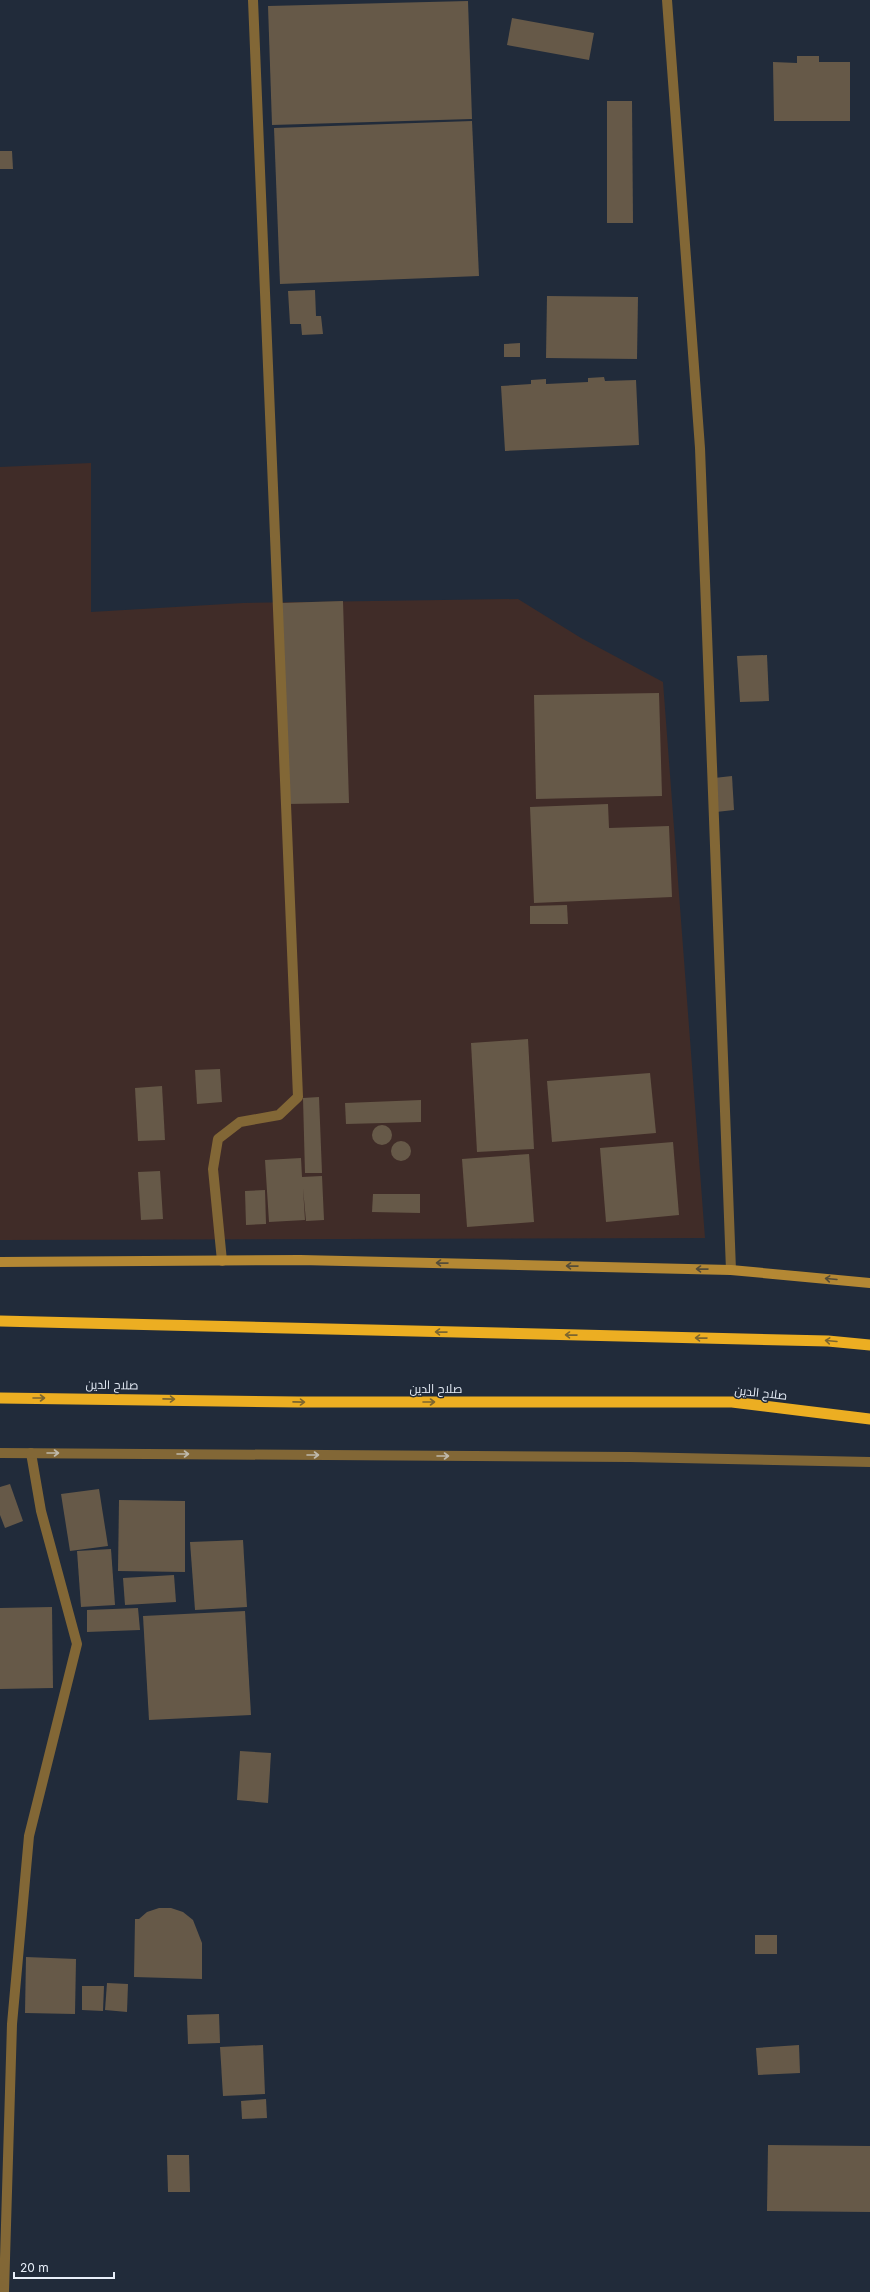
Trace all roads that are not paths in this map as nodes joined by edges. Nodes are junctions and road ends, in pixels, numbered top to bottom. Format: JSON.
{"nodes":[{"id":1,"x":253,"y":0,"type":"edge"},
{"id":2,"x":667,"y":0,"type":"edge"},
{"id":3,"x":222,"y":1261,"type":"junction"},
{"id":4,"x":0,"y":1262,"type":"edge"},
{"id":5,"x":732,"y":1270,"type":"junction"},
{"id":6,"x":870,"y":1283,"type":"edge"},
{"id":7,"x":0,"y":1322,"type":"edge"},
{"id":8,"x":870,"y":1345,"type":"edge"},
{"id":9,"x":0,"y":1398,"type":"edge"},
{"id":10,"x":870,"y":1419,"type":"edge"},
{"id":11,"x":0,"y":1453,"type":"edge"},
{"id":12,"x":32,"y":1453,"type":"junction"},
{"id":13,"x":870,"y":1462,"type":"edge"},
{"id":14,"x":4,"y":2292,"type":"edge"}],
"edges":[{"from":1,"to":3,"type":"street"},
{"from":2,"to":5,"type":"street"},
{"from":3,"to":4,"type":"main road"},
{"from":5,"to":3,"type":"main road","one_way":true},
{"from":6,"to":5,"type":"main road","one_way":true},
{"from":8,"to":7,"type":"highway","one_way":true},
{"from":9,"to":10,"type":"highway","name":"صلاح الدين","one_way":true},
{"from":11,"to":12,"type":"street"},
{"from":12,"to":13,"type":"street","one_way":true},
{"from":12,"to":14,"type":"street"}]}
